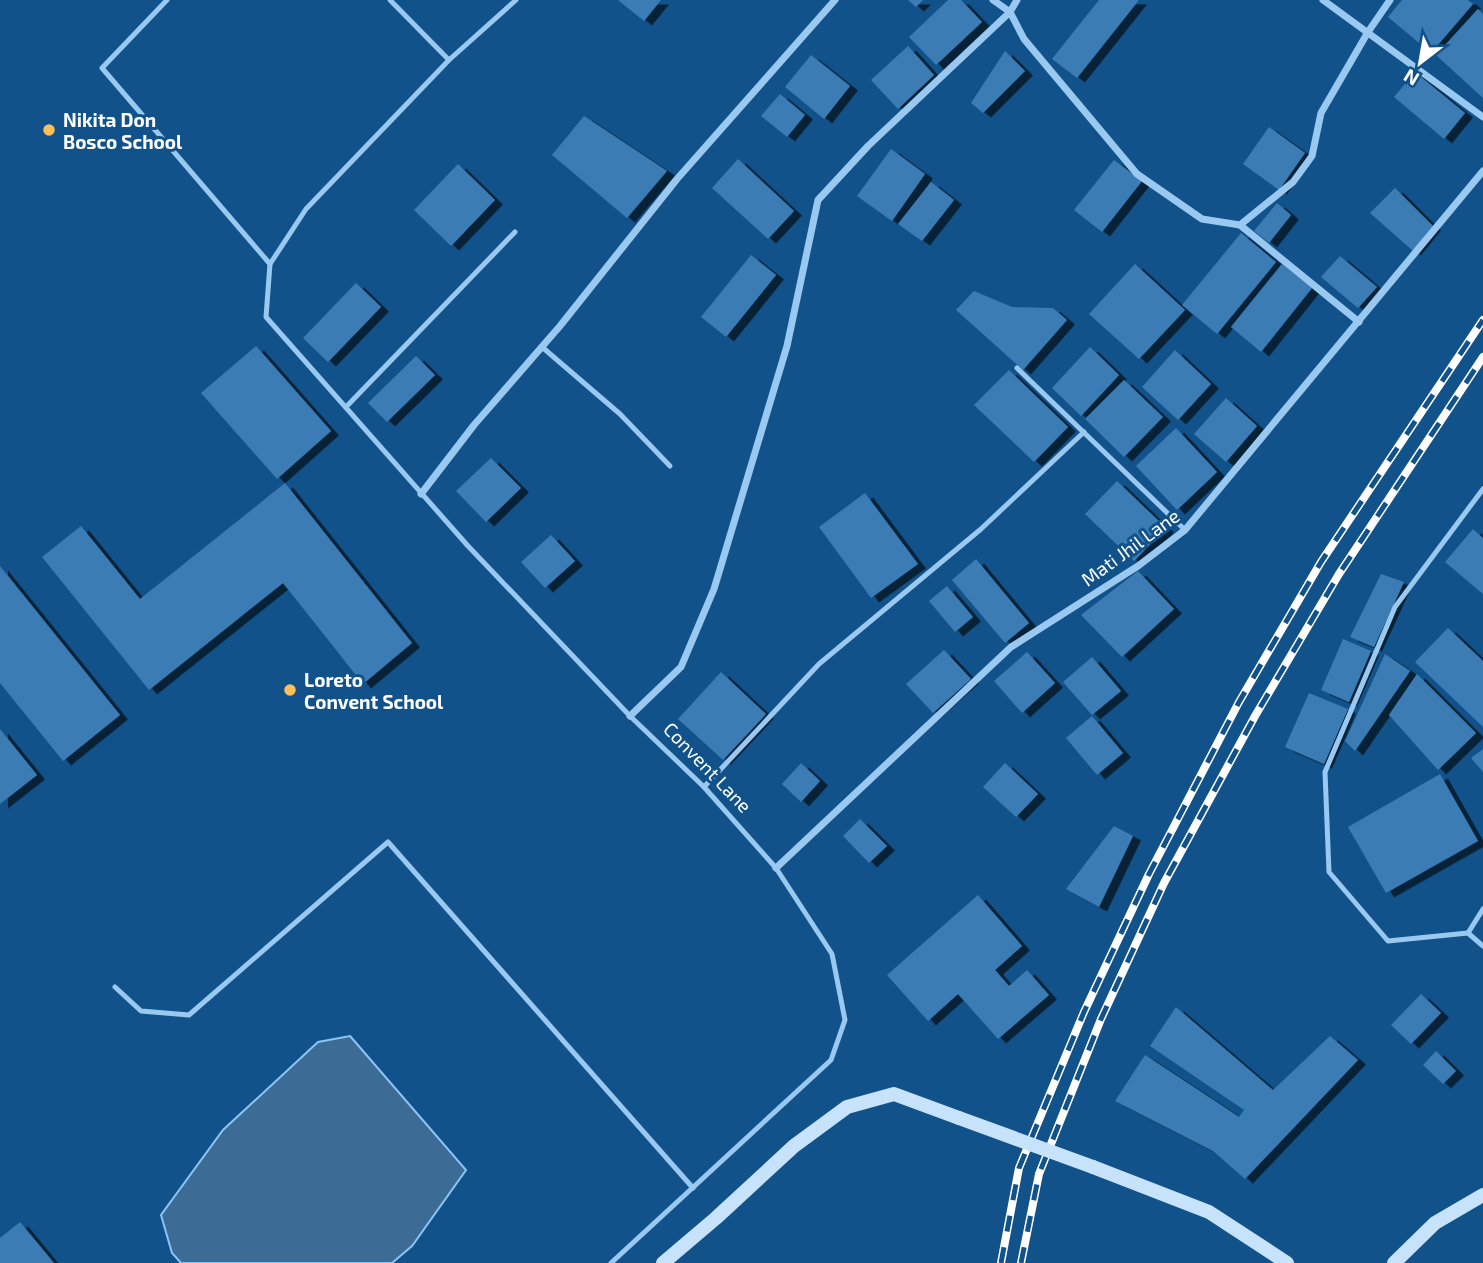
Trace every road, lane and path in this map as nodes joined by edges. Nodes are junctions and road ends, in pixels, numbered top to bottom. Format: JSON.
{"nodes":[{"id":1,"x":167,"y":0,"type":"edge"},
{"id":2,"x":390,"y":0,"type":"edge"},
{"id":3,"x":516,"y":0,"type":"edge"},
{"id":4,"x":835,"y":0,"type":"edge"},
{"id":5,"x":993,"y":0,"type":"edge"},
{"id":6,"x":1017,"y":0,"type":"edge"},
{"id":7,"x":1323,"y":0,"type":"edge"},
{"id":8,"x":1390,"y":0,"type":"edge"},
{"id":9,"x":1010,"y":12,"type":"junction"},
{"id":10,"x":1368,"y":32,"type":"junction"},
{"id":11,"x":449,"y":60,"type":"junction"},
{"id":12,"x":1483,"y":116,"type":"edge"},
{"id":13,"x":1483,"y":171,"type":"edge"},
{"id":14,"x":1240,"y":225,"type":"junction"},
{"id":15,"x":515,"y":232,"type":"dead end"},
{"id":16,"x":270,"y":264,"type":"junction"},
{"id":17,"x":1359,"y":322,"type":"junction"},
{"id":18,"x":542,"y":347,"type":"junction"},
{"id":19,"x":1017,"y":368,"type":"dead end"},
{"id":20,"x":345,"y":407,"type":"junction"},
{"id":21,"x":1084,"y":432,"type":"junction"},
{"id":22,"x":670,"y":466,"type":"dead end"},
{"id":23,"x":1483,"y":489,"type":"edge"},
{"id":24,"x":421,"y":494,"type":"junction"},
{"id":25,"x":1185,"y":530,"type":"junction"},
{"id":26,"x":630,"y":716,"type":"junction"},
{"id":27,"x":704,"y":787,"type":"junction"},
{"id":28,"x":776,"y":868,"type":"junction"},
{"id":29,"x":1483,"y":909,"type":"edge"},
{"id":30,"x":1468,"y":933,"type":"junction"},
{"id":31,"x":1483,"y":946,"type":"edge"},
{"id":32,"x":116,"y":988,"type":"dead end"},
{"id":33,"x":693,"y":1188,"type":"junction"},
{"id":34,"x":1483,"y":1195,"type":"edge"},
{"id":35,"x":611,"y":1263,"type":"edge"},
{"id":36,"x":663,"y":1263,"type":"edge"},
{"id":37,"x":1287,"y":1263,"type":"edge"},
{"id":38,"x":1394,"y":1263,"type":"edge"}],
"edges":[{"from":1,"to":16,"type":"lane"},
{"from":2,"to":11,"type":"lane"},
{"from":3,"to":11,"type":"lane"},
{"from":4,"to":18,"type":"street"},
{"from":5,"to":9,"type":"street"},
{"from":6,"to":9,"type":"street"},
{"from":7,"to":10,"type":"street"},
{"from":8,"to":10,"type":"street"},
{"from":9,"to":14,"type":"street"},
{"from":9,"to":26,"type":"street"},
{"from":10,"to":12,"type":"street"},
{"from":10,"to":14,"type":"street"},
{"from":11,"to":16,"type":"lane"},
{"from":13,"to":17,"type":"street","name":"Mati Jhil Lane"},
{"from":14,"to":17,"type":"street"},
{"from":15,"to":20,"type":"lane"},
{"from":16,"to":20,"type":"lane","name":"Convent Lane"},
{"from":17,"to":25,"type":"street","name":"Mati Jhil Lane"},
{"from":18,"to":22,"type":"lane"},
{"from":18,"to":24,"type":"street"},
{"from":19,"to":21,"type":"lane"},
{"from":20,"to":24,"type":"lane","name":"Convent Lane"},
{"from":21,"to":25,"type":"lane"},
{"from":21,"to":27,"type":"lane"},
{"from":23,"to":30,"type":"lane"},
{"from":24,"to":26,"type":"lane","name":"Convent Lane"},
{"from":25,"to":28,"type":"street","name":"Mati Jhil Lane"},
{"from":26,"to":27,"type":"lane","name":"Convent Lane"},
{"from":27,"to":28,"type":"lane","name":"Convent Lane"},
{"from":28,"to":33,"type":"lane","name":"Convent Lane"},
{"from":29,"to":30,"type":"lane"},
{"from":30,"to":31,"type":"lane"},
{"from":32,"to":33,"type":"lane"},
{"from":33,"to":35,"type":"lane","name":"Convent Lane"},
{"from":34,"to":38,"type":"street"},
{"from":36,"to":37,"type":"street","bridge":true}]}
